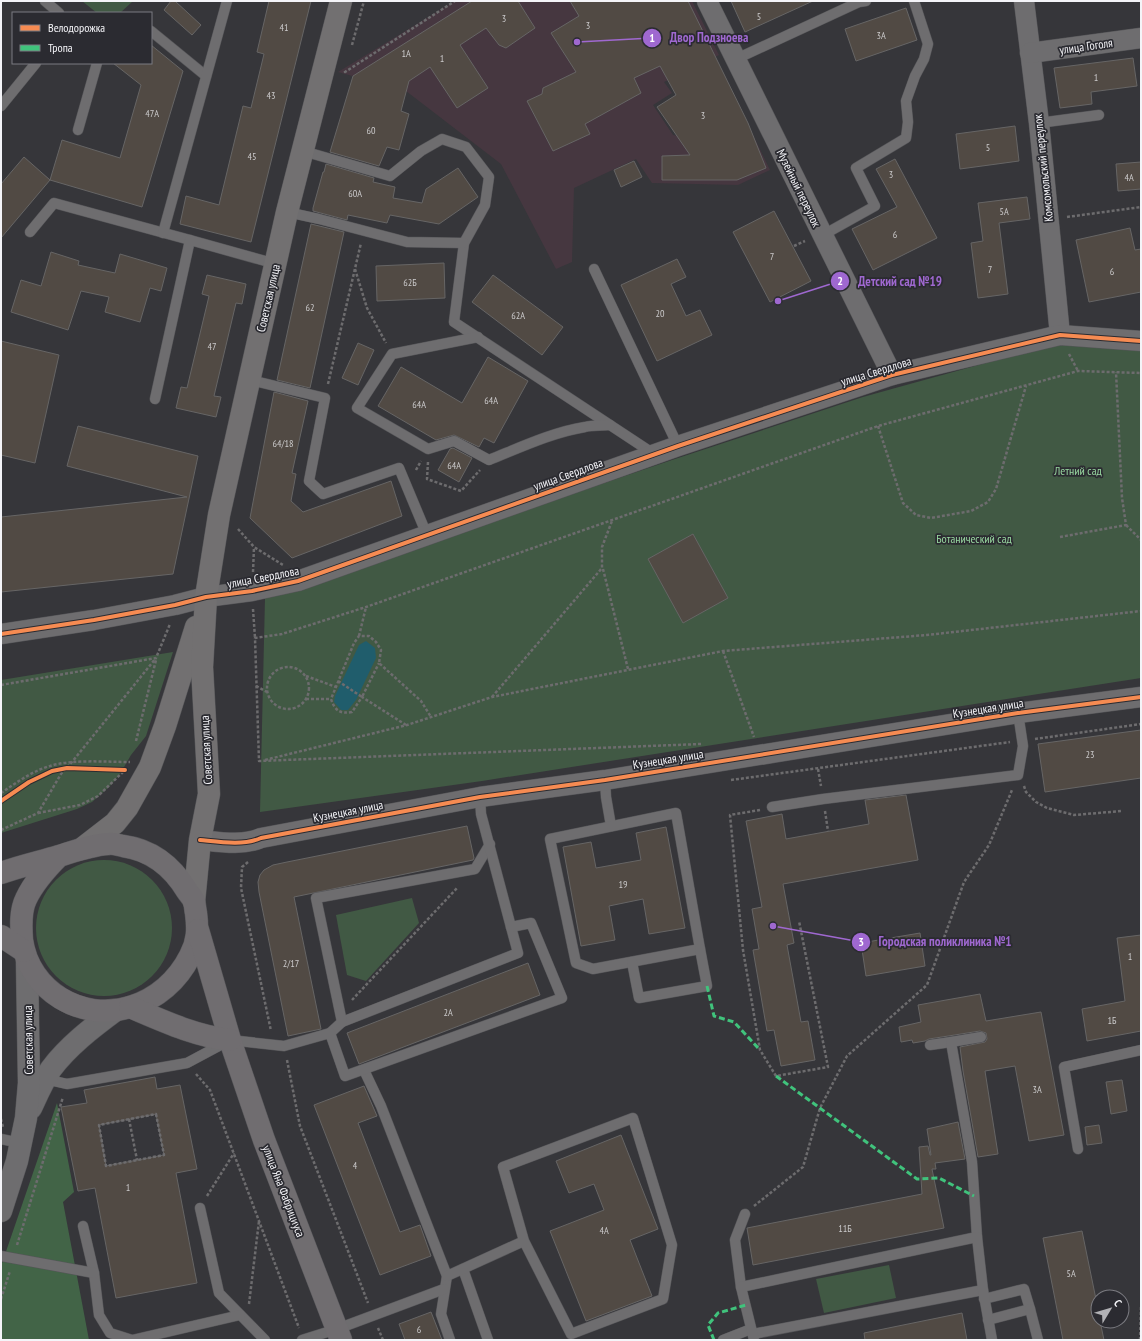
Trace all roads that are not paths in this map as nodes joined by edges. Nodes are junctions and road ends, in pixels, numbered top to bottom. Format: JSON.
{"nodes":[{"id":1,"x":45,"y":1,"type":"edge"},
{"id":2,"x":227,"y":1,"type":"edge"},
{"id":3,"x":341,"y":1,"type":"edge"},
{"id":4,"x":707,"y":1,"type":"edge"},
{"id":5,"x":866,"y":1,"type":"edge"},
{"id":6,"x":914,"y":1,"type":"edge"},
{"id":7,"x":1024,"y":1,"type":"edge"},
{"id":8,"x":58,"y":12,"type":"edge"},
{"id":9,"x":152,"y":32,"type":"edge"},
{"id":10,"x":1141,"y":38,"type":"edge"},
{"id":11,"x":1030,"y":54,"type":"junction"},
{"id":12,"x":736,"y":60,"type":"junction"},
{"id":13,"x":35,"y":64,"type":"edge"},
{"id":14,"x":97,"y":64,"type":"edge"},
{"id":15,"x":206,"y":76,"type":"junction"},
{"id":16,"x":1,"y":106,"type":"edge"},
{"id":17,"x":1099,"y":115,"type":"dead end"},
{"id":18,"x":1039,"y":122,"type":"junction"},
{"id":19,"x":78,"y":130,"type":"dead end"},
{"id":20,"x":303,"y":151,"type":"junction"},
{"id":21,"x":287,"y":212,"type":"junction"},
{"id":22,"x":30,"y":232,"type":"dead end"},
{"id":23,"x":163,"y":233,"type":"junction"},
{"id":24,"x":817,"y":236,"type":"junction"},
{"id":25,"x":190,"y":240,"type":"junction"},
{"id":26,"x":464,"y":243,"type":"junction"},
{"id":27,"x":276,"y":264,"type":"junction"},
{"id":28,"x":594,"y":269,"type":"dead end"},
{"id":29,"x":1060,"y":336,"type":"junction"},
{"id":30,"x":478,"y":337,"type":"junction"},
{"id":31,"x":1141,"y":341,"type":"edge"},
{"id":32,"x":892,"y":375,"type":"junction"},
{"id":33,"x":250,"y":380,"type":"junction"},
{"id":34,"x":155,"y":399,"type":"dead end"},
{"id":35,"x":610,"y":425,"type":"junction"},
{"id":36,"x":678,"y":446,"type":"junction"},
{"id":37,"x":654,"y":454,"type":"junction"},
{"id":38,"x":427,"y":535,"type":"junction"},
{"id":39,"x":206,"y":597,"type":"junction"},
{"id":40,"x":1,"y":634,"type":"edge"},
{"id":41,"x":1141,"y":697,"type":"edge"},
{"id":42,"x":1018,"y":713,"type":"junction"},
{"id":43,"x":605,"y":780,"type":"junction"},
{"id":44,"x":480,"y":797,"type":"junction"},
{"id":45,"x":772,"y":807,"type":"road end"},
{"id":46,"x":611,"y":826,"type":"junction"},
{"id":47,"x":200,"y":840,"type":"junction"},
{"id":48,"x":490,"y":844,"type":"junction"},
{"id":49,"x":84,"y":847,"type":"junction"},
{"id":50,"x":58,"y":856,"type":"junction"},
{"id":51,"x":1,"y":873,"type":"edge"},
{"id":52,"x":194,"y":902,"type":"junction"},
{"id":53,"x":511,"y":927,"type":"junction"},
{"id":54,"x":198,"y":930,"type":"junction"},
{"id":55,"x":1,"y":936,"type":"edge"},
{"id":56,"x":700,"y":949,"type":"junction"},
{"id":57,"x":26,"y":956,"type":"junction"},
{"id":58,"x":632,"y":962,"type":"junction"},
{"id":59,"x":123,"y":1009,"type":"junction"},
{"id":60,"x":341,"y":1018,"type":"junction"},
{"id":61,"x":330,"y":1033,"type":"junction"},
{"id":62,"x":981,"y":1037,"type":"dead end"},
{"id":63,"x":230,"y":1040,"type":"junction"},
{"id":64,"x":951,"y":1042,"type":"junction"},
{"id":65,"x":930,"y":1045,"type":"dead end"},
{"id":66,"x":1141,"y":1050,"type":"edge"},
{"id":67,"x":364,"y":1070,"type":"junction"},
{"id":68,"x":45,"y":1079,"type":"junction"},
{"id":69,"x":26,"y":1118,"type":"junction"},
{"id":70,"x":11,"y":1141,"type":"edge"},
{"id":71,"x":1078,"y":1149,"type":"dead end"},
{"id":72,"x":200,"y":1208,"type":"road end"},
{"id":73,"x":1,"y":1211,"type":"edge"},
{"id":74,"x":745,"y":1214,"type":"road end"},
{"id":75,"x":83,"y":1226,"type":"dead end"},
{"id":76,"x":977,"y":1237,"type":"junction"},
{"id":77,"x":524,"y":1241,"type":"junction"},
{"id":78,"x":1,"y":1256,"type":"edge"},
{"id":79,"x":463,"y":1269,"type":"junction"},
{"id":80,"x":94,"y":1273,"type":"junction"},
{"id":81,"x":447,"y":1276,"type":"junction"},
{"id":82,"x":741,"y":1287,"type":"junction"},
{"id":83,"x":444,"y":1289,"type":"junction"},
{"id":84,"x":984,"y":1294,"type":"junction"},
{"id":85,"x":1030,"y":1309,"type":"junction"},
{"id":86,"x":244,"y":1319,"type":"junction"},
{"id":87,"x":988,"y":1320,"type":"junction"},
{"id":88,"x":339,"y":1334,"type":"edge"},
{"id":89,"x":753,"y":1334,"type":"edge"},
{"id":90,"x":265,"y":1340,"type":"edge"},
{"id":91,"x":303,"y":1340,"type":"edge"},
{"id":92,"x":450,"y":1340,"type":"edge"},
{"id":93,"x":488,"y":1340,"type":"edge"},
{"id":94,"x":722,"y":1340,"type":"edge"},
{"id":95,"x":992,"y":1340,"type":"edge"},
{"id":96,"x":1038,"y":1340,"type":"edge"}],
"edges":[{"from":1,"to":8,"type":"lane"},
{"from":2,"to":15,"type":"lane"},
{"from":3,"to":20,"type":"main road","name":"Советская улица"},
{"from":4,"to":12,"type":"street","name":"Музейный переулок"},
{"from":5,"to":12,"type":"lane"},
{"from":6,"to":24,"type":"lane"},
{"from":7,"to":11,"type":"street","name":"Комсомольский переулок"},
{"from":9,"to":15,"type":"lane"},
{"from":10,"to":11,"type":"street","name":"улица Гоголя"},
{"from":11,"to":18,"type":"street","name":"Комсомольский переулок"},
{"from":12,"to":24,"type":"street","name":"Музейный переулок"},
{"from":13,"to":16,"type":"lane"},
{"from":14,"to":19,"type":"lane"},
{"from":15,"to":23,"type":"lane"},
{"from":17,"to":18,"type":"lane"},
{"from":18,"to":29,"type":"street","name":"Комсомольский переулок"},
{"from":20,"to":21,"type":"main road","name":"Советская улица"},
{"from":20,"to":26,"type":"lane"},
{"from":21,"to":26,"type":"lane"},
{"from":21,"to":27,"type":"main road","name":"Советская улица"},
{"from":22,"to":23,"type":"lane"},
{"from":23,"to":25,"type":"lane"},
{"from":24,"to":32,"type":"street","name":"Музейный переулок"},
{"from":25,"to":27,"type":"lane"},
{"from":25,"to":34,"type":"lane"},
{"from":26,"to":30,"type":"lane"},
{"from":27,"to":33,"type":"main road","name":"Советская улица"},
{"from":28,"to":36,"type":"lane"},
{"from":29,"to":31,"type":"street","name":"улица Свердлова"},
{"from":29,"to":32,"type":"street","name":"улица Свердлова"},
{"from":30,"to":35,"type":"lane"},
{"from":30,"to":35,"type":"lane"},
{"from":32,"to":36,"type":"street","name":"улица Свердлова"},
{"from":33,"to":38,"type":"lane"},
{"from":33,"to":39,"type":"main road","name":"Советская улица"},
{"from":35,"to":37,"type":"lane"},
{"from":36,"to":37,"type":"street","name":"улица Свердлова"},
{"from":37,"to":38,"type":"street","name":"улица Свердлова"},
{"from":38,"to":39,"type":"street","name":"улица Свердлова"},
{"from":39,"to":40,"type":"street","name":"улица Свердлова"},
{"from":39,"to":47,"type":"main road","name":"Советская улица"},
{"from":39,"to":49,"type":"main road","name":"Советская улица"},
{"from":41,"to":42,"type":"street","name":"Кузнецкая улица"},
{"from":42,"to":43,"type":"street","name":"Кузнецкая улица"},
{"from":42,"to":45,"type":"lane"},
{"from":43,"to":44,"type":"street","name":"Кузнецкая улица"},
{"from":43,"to":46,"type":"lane"},
{"from":44,"to":47,"type":"street","name":"Кузнецкая улица"},
{"from":44,"to":48,"type":"lane"},
{"from":46,"to":56,"type":"lane"},
{"from":46,"to":58,"type":"lane"},
{"from":47,"to":52,"type":"main road","name":"Советская улица"},
{"from":48,"to":53,"type":"lane"},
{"from":48,"to":60,"type":"lane"},
{"from":49,"to":50,"type":"main road"},
{"from":49,"to":52,"type":"main road"},
{"from":50,"to":51,"type":"main road"},
{"from":50,"to":57,"type":"main road"},
{"from":52,"to":54,"type":"main road"},
{"from":53,"to":60,"type":"lane"},
{"from":53,"to":67,"type":"lane"},
{"from":54,"to":59,"type":"main road"},
{"from":54,"to":63,"type":"main road","name":"улица Яна Фабрициуса"},
{"from":55,"to":57,"type":"main road"},
{"from":56,"to":58,"type":"lane"},
{"from":56,"to":58,"type":"lane"},
{"from":57,"to":59,"type":"main road"},
{"from":57,"to":69,"type":"street","name":"Советская улица"},
{"from":59,"to":63,"type":"main road"},
{"from":59,"to":68,"type":"street","name":"Советская улица"},
{"from":60,"to":61,"type":"lane"},
{"from":61,"to":63,"type":"lane"},
{"from":61,"to":67,"type":"lane"},
{"from":62,"to":64,"type":"lane"},
{"from":63,"to":68,"type":"lane"},
{"from":63,"to":88,"type":"main road","name":"улица Яна Фабрициуса"},
{"from":64,"to":65,"type":"lane"},
{"from":64,"to":76,"type":"lane"},
{"from":66,"to":71,"type":"lane"},
{"from":67,"to":81,"type":"lane"},
{"from":68,"to":69,"type":"street","name":"Советская улица"},
{"from":69,"to":70,"type":"street","name":"Советская улица"},
{"from":70,"to":73,"type":"street","name":"Советская улица"},
{"from":72,"to":86,"type":"lane"},
{"from":74,"to":82,"type":"lane"},
{"from":75,"to":80,"type":"lane"},
{"from":76,"to":82,"type":"lane"},
{"from":76,"to":84,"type":"lane"},
{"from":77,"to":77,"type":"lane"},
{"from":77,"to":79,"type":"lane"},
{"from":78,"to":80,"type":"lane"},
{"from":79,"to":81,"type":"lane"},
{"from":79,"to":93,"type":"lane"},
{"from":80,"to":86,"type":"lane"},
{"from":81,"to":83,"type":"lane"},
{"from":82,"to":89,"type":"lane"},
{"from":83,"to":88,"type":"lane"},
{"from":83,"to":92,"type":"lane"},
{"from":84,"to":85,"type":"lane"},
{"from":84,"to":87,"type":"lane"},
{"from":84,"to":89,"type":"lane"},
{"from":85,"to":87,"type":"lane"},
{"from":85,"to":96,"type":"lane"},
{"from":86,"to":90,"type":"lane"},
{"from":87,"to":95,"type":"lane"},
{"from":88,"to":91,"type":"lane"},
{"from":89,"to":94,"type":"lane"}]}
